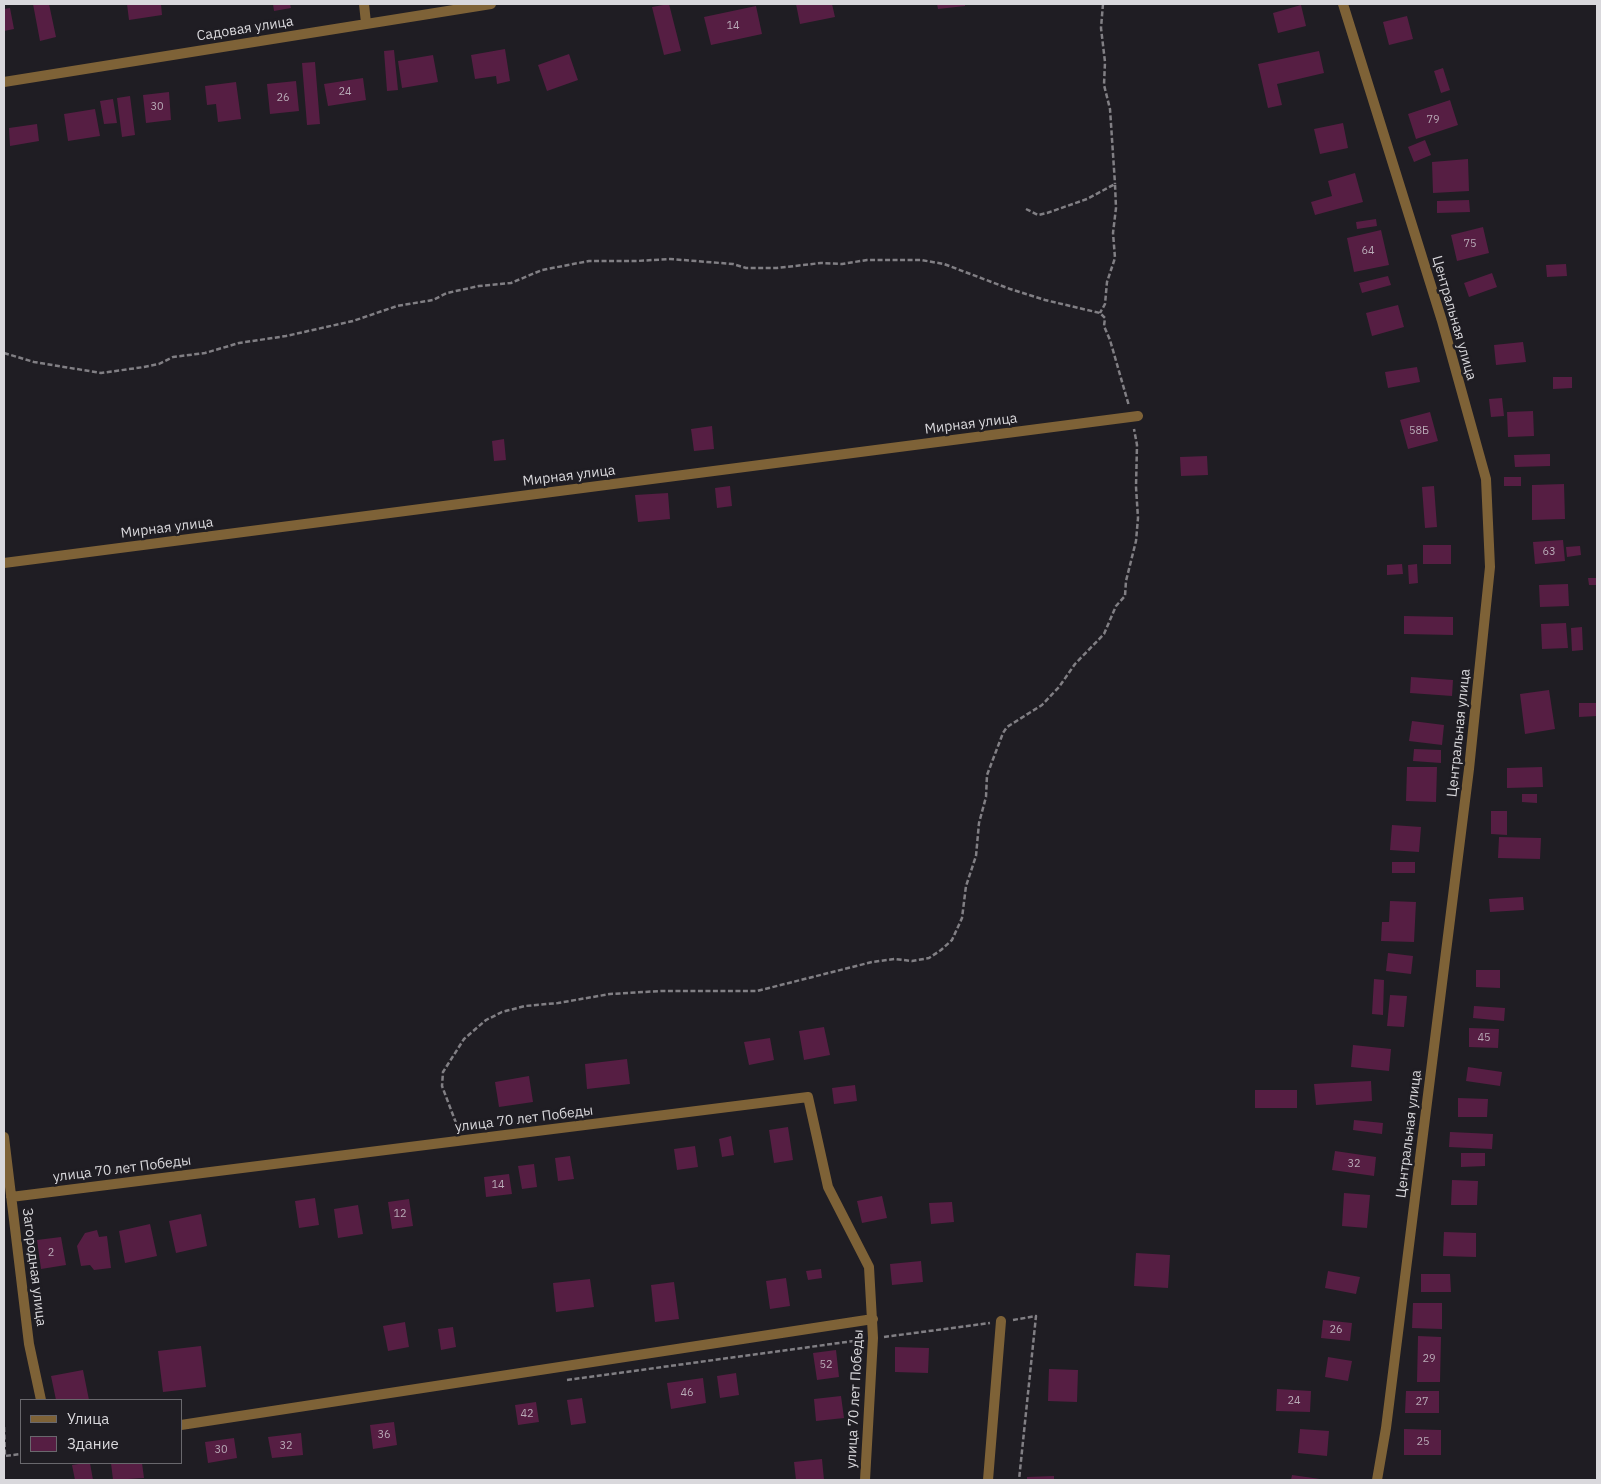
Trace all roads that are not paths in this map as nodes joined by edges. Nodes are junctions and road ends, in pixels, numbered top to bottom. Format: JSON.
{"nodes":[{"id":1,"x":364,"y":4,"type":"edge"},
{"id":2,"x":491,"y":4,"type":"edge"},
{"id":3,"x":1343,"y":4,"type":"edge"},
{"id":4,"x":366,"y":23,"type":"junction"},
{"id":5,"x":4,"y":82,"type":"edge"},
{"id":6,"x":1134,"y":416,"type":"road end"},
{"id":7,"x":4,"y":563,"type":"edge"},
{"id":8,"x":4,"y":1137,"type":"edge"},
{"id":9,"x":11,"y":1197,"type":"junction"},
{"id":10,"x":872,"y":1320,"type":"junction"},
{"id":11,"x":1001,"y":1321,"type":"road end"},
{"id":12,"x":41,"y":1399,"type":"edge"},
{"id":13,"x":182,"y":1425,"type":"edge"},
{"id":14,"x":865,"y":1480,"type":"edge"},
{"id":15,"x":988,"y":1480,"type":"edge"},
{"id":16,"x":1377,"y":1480,"type":"edge"}],
"edges":[{"from":1,"to":4,"type":"street"},
{"from":2,"to":4,"type":"street","name":"Садовая улица"},
{"from":3,"to":16,"type":"street","name":"Центральная улица"},
{"from":4,"to":5,"type":"street","name":"Садовая улица"},
{"from":6,"to":7,"type":"street","name":"Мирная улица"},
{"from":8,"to":9,"type":"street","name":"Загородная улица"},
{"from":9,"to":10,"type":"street","name":"улица 70 лет Победы"},
{"from":9,"to":12,"type":"street","name":"Загородная улица"},
{"from":10,"to":13,"type":"street","name":"улица 70 лет Победы"},
{"from":10,"to":14,"type":"street","name":"улица 70 лет Победы"},
{"from":11,"to":15,"type":"street"}]}
